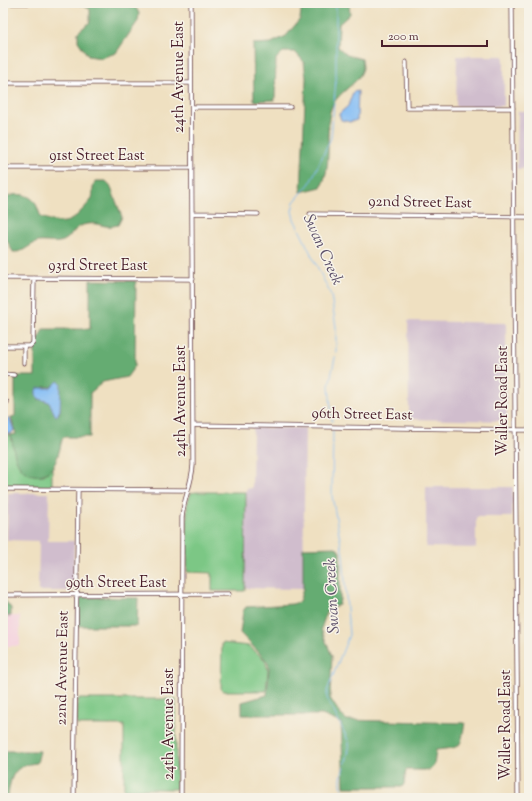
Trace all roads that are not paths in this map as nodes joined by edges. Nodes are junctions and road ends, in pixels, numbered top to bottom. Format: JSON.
{"nodes":[{"id":1,"x":3,"y":3,"type":"edge"},
{"id":2,"x":38,"y":3,"type":"edge"},
{"id":3,"x":191,"y":3,"type":"edge"},
{"id":4,"x":512,"y":3,"type":"edge"},
{"id":5,"x":518,"y":3,"type":"edge"},
{"id":6,"x":529,"y":3,"type":"edge"},
{"id":7,"x":406,"y":62,"type":"dead end"},
{"id":8,"x":3,"y":83,"type":"edge"},
{"id":9,"x":192,"y":83,"type":"junction"},
{"id":10,"x":192,"y":107,"type":"junction"},
{"id":11,"x":290,"y":107,"type":"dead end"},
{"id":12,"x":513,"y":108,"type":"junction"},
{"id":13,"x":3,"y":168,"type":"edge"},
{"id":14,"x":192,"y":168,"type":"junction"},
{"id":15,"x":192,"y":212,"type":"junction"},
{"id":16,"x":258,"y":214,"type":"dead end"},
{"id":17,"x":310,"y":214,"type":"dead end"},
{"id":18,"x":514,"y":217,"type":"junction"},
{"id":19,"x":529,"y":217,"type":"edge"},
{"id":20,"x":3,"y":278,"type":"edge"},
{"id":21,"x":34,"y":278,"type":"junction"},
{"id":22,"x":192,"y":279,"type":"junction"},
{"id":23,"x":4,"y":294,"type":"edge"},
{"id":24,"x":3,"y":318,"type":"edge"},
{"id":25,"x":4,"y":326,"type":"edge"},
{"id":26,"x":3,"y":346,"type":"edge"},
{"id":27,"x":24,"y":346,"type":"junction"},
{"id":28,"x":24,"y":363,"type":"dead end"},
{"id":29,"x":3,"y":374,"type":"edge"},
{"id":30,"x":14,"y":375,"type":"dead end"},
{"id":31,"x":194,"y":425,"type":"junction"},
{"id":32,"x":516,"y":430,"type":"junction"},
{"id":33,"x":529,"y":430,"type":"edge"},
{"id":34,"x":3,"y":489,"type":"edge"},
{"id":35,"x":78,"y":490,"type":"junction"},
{"id":36,"x":187,"y":490,"type":"junction"},
{"id":37,"x":3,"y":594,"type":"edge"},
{"id":38,"x":229,"y":594,"type":"dead end"},
{"id":39,"x":77,"y":595,"type":"junction"},
{"id":40,"x":181,"y":595,"type":"junction"},
{"id":41,"x":74,"y":798,"type":"edge"},
{"id":42,"x":181,"y":798,"type":"edge"},
{"id":43,"x":518,"y":798,"type":"edge"}],
"edges":[{"from":1,"to":2,"type":"street"},
{"from":3,"to":9,"type":"street","name":"24th Avenue East"},
{"from":4,"to":12,"type":"street","name":"Waller Road East"},
{"from":5,"to":6,"type":"street"},
{"from":7,"to":12,"type":"street"},
{"from":8,"to":9,"type":"street"},
{"from":9,"to":10,"type":"street","name":"24th Avenue East"},
{"from":10,"to":11,"type":"street"},
{"from":10,"to":14,"type":"street","name":"24th Avenue East"},
{"from":12,"to":18,"type":"street","name":"Waller Road East"},
{"from":13,"to":14,"type":"street","name":"91st Street East"},
{"from":14,"to":15,"type":"street","name":"24th Avenue East"},
{"from":15,"to":16,"type":"street"},
{"from":15,"to":22,"type":"street","name":"24th Avenue East"},
{"from":17,"to":18,"type":"street","name":"92nd Street East"},
{"from":18,"to":19,"type":"street","name":"92nd Street East"},
{"from":18,"to":32,"type":"street","name":"Waller Road East"},
{"from":20,"to":21,"type":"street","name":"93rd Street East"},
{"from":21,"to":22,"type":"street","name":"93rd Street East"},
{"from":21,"to":27,"type":"street"},
{"from":22,"to":31,"type":"street","name":"24th Avenue East"},
{"from":23,"to":24,"type":"street"},
{"from":24,"to":25,"type":"street"},
{"from":26,"to":27,"type":"street"},
{"from":27,"to":28,"type":"street"},
{"from":29,"to":30,"type":"street"},
{"from":31,"to":32,"type":"street","name":"96th Street East"},
{"from":31,"to":36,"type":"street","name":"24th Avenue East"},
{"from":32,"to":33,"type":"street","name":"96th Street East"},
{"from":32,"to":43,"type":"street","name":"Waller Road East"},
{"from":34,"to":35,"type":"street"},
{"from":35,"to":36,"type":"street"},
{"from":35,"to":39,"type":"street","name":"22nd Avenue East"},
{"from":36,"to":40,"type":"street","name":"24th Avenue East"},
{"from":37,"to":39,"type":"street","name":"99th Street East"},
{"from":38,"to":40,"type":"street","name":"99th Street East"},
{"from":39,"to":40,"type":"street","name":"99th Street East"},
{"from":39,"to":41,"type":"street","name":"22nd Avenue East"},
{"from":40,"to":42,"type":"street","name":"24th Avenue East"}]}
